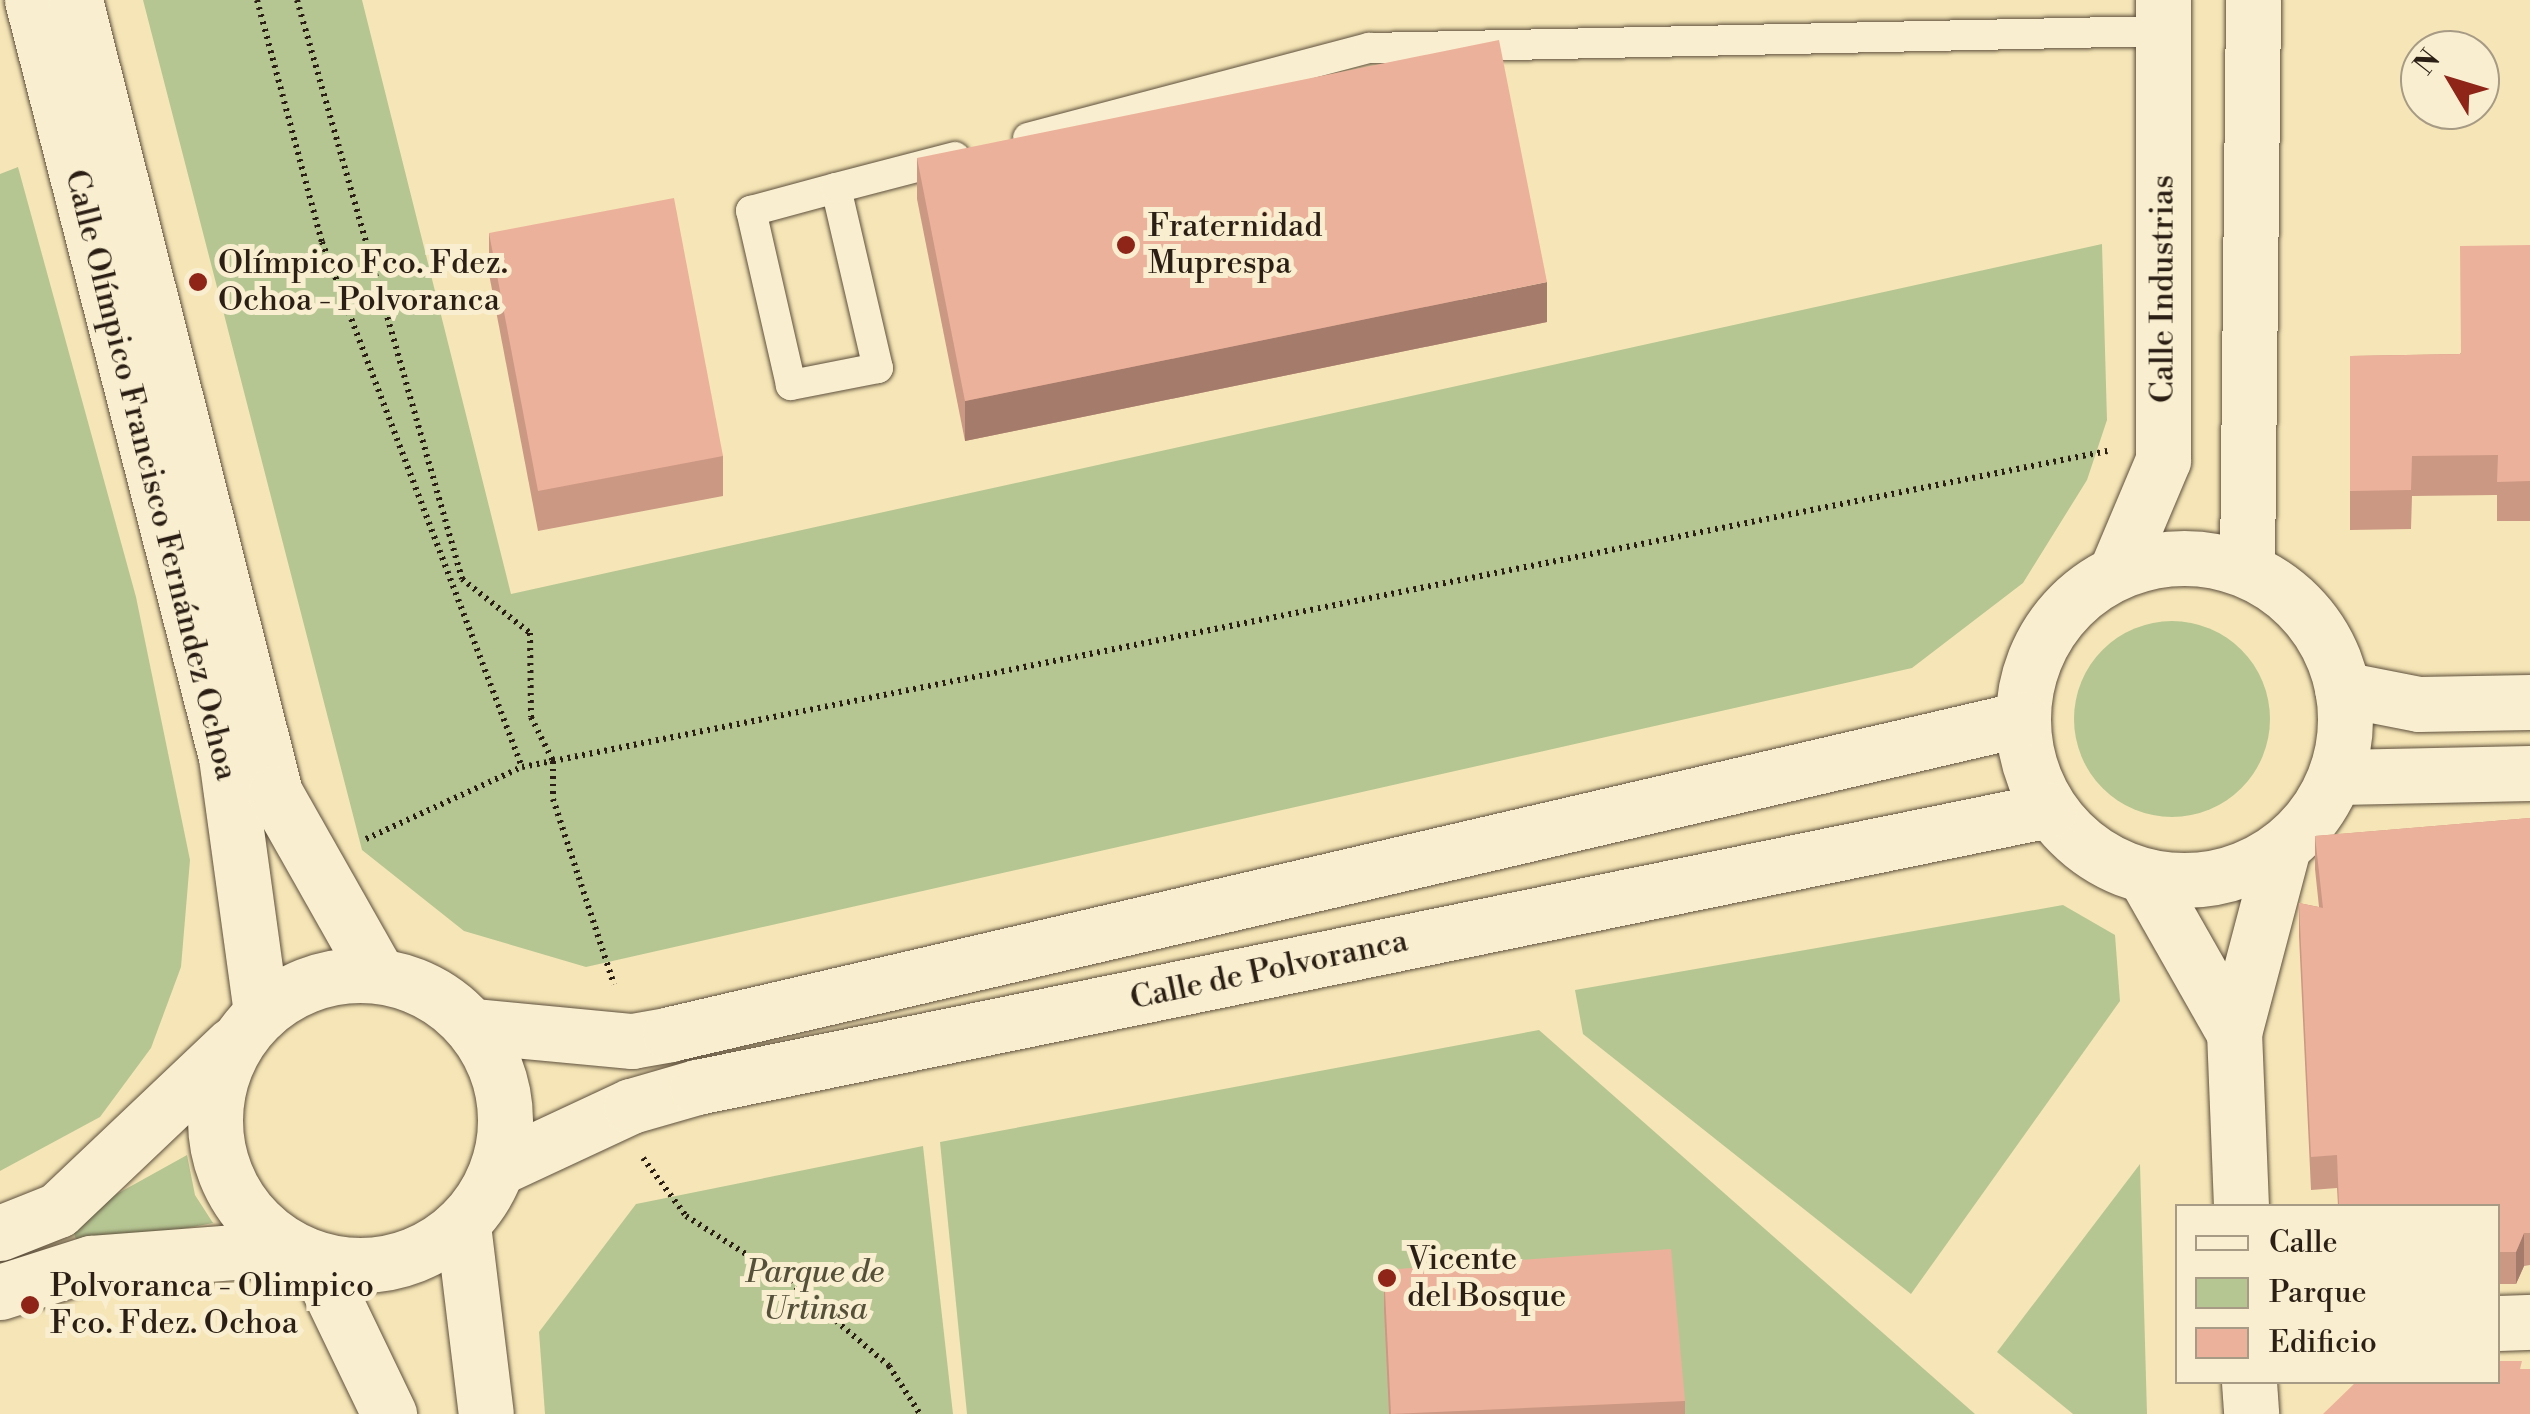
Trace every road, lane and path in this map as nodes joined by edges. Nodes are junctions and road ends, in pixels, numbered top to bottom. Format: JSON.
{"nodes":[{"id":1,"x":32,"y":0,"type":"edge"},
{"id":2,"x":75,"y":0,"type":"edge"},
{"id":3,"x":257,"y":0,"type":"edge"},
{"id":4,"x":297,"y":0,"type":"edge"},
{"id":5,"x":2254,"y":0,"type":"edge"},
{"id":6,"x":2163,"y":15,"type":"edge"},
{"id":7,"x":836,"y":188,"type":"junction"},
{"id":8,"x":2164,"y":460,"type":"junction"},
{"id":9,"x":2247,"y":567,"type":"junction"},
{"id":10,"x":2117,"y":569,"type":"junction"},
{"id":11,"x":2342,"y":689,"type":"junction"},
{"id":12,"x":2530,"y":702,"type":"edge"},
{"id":13,"x":2022,"y":719,"type":"junction"},
{"id":14,"x":553,"y":760,"type":"junction"},
{"id":15,"x":522,"y":768,"type":"junction"},
{"id":16,"x":2530,"y":774,"type":"edge"},
{"id":17,"x":2339,"y":778,"type":"junction"},
{"id":18,"x":2049,"y":810,"type":"junction"},
{"id":19,"x":2282,"y":848,"type":"junction"},
{"id":20,"x":315,"y":862,"type":"junction"},
{"id":21,"x":2146,"y":878,"type":"junction"},
{"id":22,"x":378,"y":975,"type":"junction"},
{"id":23,"x":250,"y":1026,"type":"junction"},
{"id":24,"x":473,"y":1026,"type":"junction"},
{"id":25,"x":2234,"y":1033,"type":"junction"},
{"id":26,"x":632,"y":1040,"type":"junction"},
{"id":27,"x":631,"y":1106,"type":"junction"},
{"id":28,"x":500,"y":1167,"type":"junction"},
{"id":29,"x":2241,"y":1204,"type":"edge"},
{"id":30,"x":462,"y":1225,"type":"junction"},
{"id":31,"x":0,"y":1233,"type":"edge"},
{"id":32,"x":302,"y":1254,"type":"junction"},
{"id":33,"x":0,"y":1292,"type":"edge"},
{"id":34,"x":2500,"y":1322,"type":"edge"},
{"id":35,"x":2530,"y":1322,"type":"edge"},
{"id":36,"x":2249,"y":1384,"type":"edge"},
{"id":37,"x":390,"y":1414,"type":"edge"},
{"id":38,"x":486,"y":1414,"type":"edge"},
{"id":39,"x":920,"y":1414,"type":"edge"},
{"id":40,"x":2251,"y":1414,"type":"edge"}],
"edges":[{"from":1,"to":23,"type":"street","name":"Calle Olímpico Francisco Fernández Ochoa"},
{"from":2,"to":20,"type":"street","name":"Calle Olímpico Francisco Fernández Ochoa"},
{"from":3,"to":15,"type":"path"},
{"from":4,"to":14,"type":"path"},
{"from":5,"to":9,"type":"street"},
{"from":6,"to":7,"type":"lane"},
{"from":6,"to":8,"type":"street","name":"Calle Industrias"},
{"from":7,"to":7,"type":"lane"},
{"from":8,"to":10,"type":"street","name":"Calle Industrias"},
{"from":8,"to":14,"type":"path"},
{"from":9,"to":10,"type":"street"},
{"from":9,"to":11,"type":"street"},
{"from":10,"to":13,"type":"street"},
{"from":11,"to":12,"type":"street"},
{"from":11,"to":17,"type":"street"},
{"from":13,"to":18,"type":"street"},
{"from":13,"to":26,"type":"street"},
{"from":14,"to":15,"type":"path"},
{"from":14,"to":26,"type":"path"},
{"from":15,"to":20,"type":"path"},
{"from":16,"to":17,"type":"street"},
{"from":17,"to":19,"type":"street"},
{"from":18,"to":21,"type":"street"},
{"from":18,"to":27,"type":"street","name":"Calle de Polvoranca"},
{"from":19,"to":21,"type":"street"},
{"from":19,"to":25,"type":"street"},
{"from":20,"to":22,"type":"street","name":"Calle Olímpico Francisco Fernández Ochoa"},
{"from":21,"to":25,"type":"street"},
{"from":22,"to":23,"type":"street"},
{"from":22,"to":24,"type":"street"},
{"from":23,"to":31,"type":"street"},
{"from":23,"to":32,"type":"street"},
{"from":24,"to":26,"type":"street"},
{"from":24,"to":28,"type":"street"},
{"from":25,"to":29,"type":"street"},
{"from":27,"to":28,"type":"street","name":"Calle de Polvoranca"},
{"from":27,"to":39,"type":"path"},
{"from":28,"to":30,"type":"street"},
{"from":30,"to":32,"type":"street"},
{"from":30,"to":38,"type":"street"},
{"from":32,"to":33,"type":"street"},
{"from":32,"to":37,"type":"street"},
{"from":34,"to":35,"type":"street"},
{"from":36,"to":40,"type":"street"}]}
